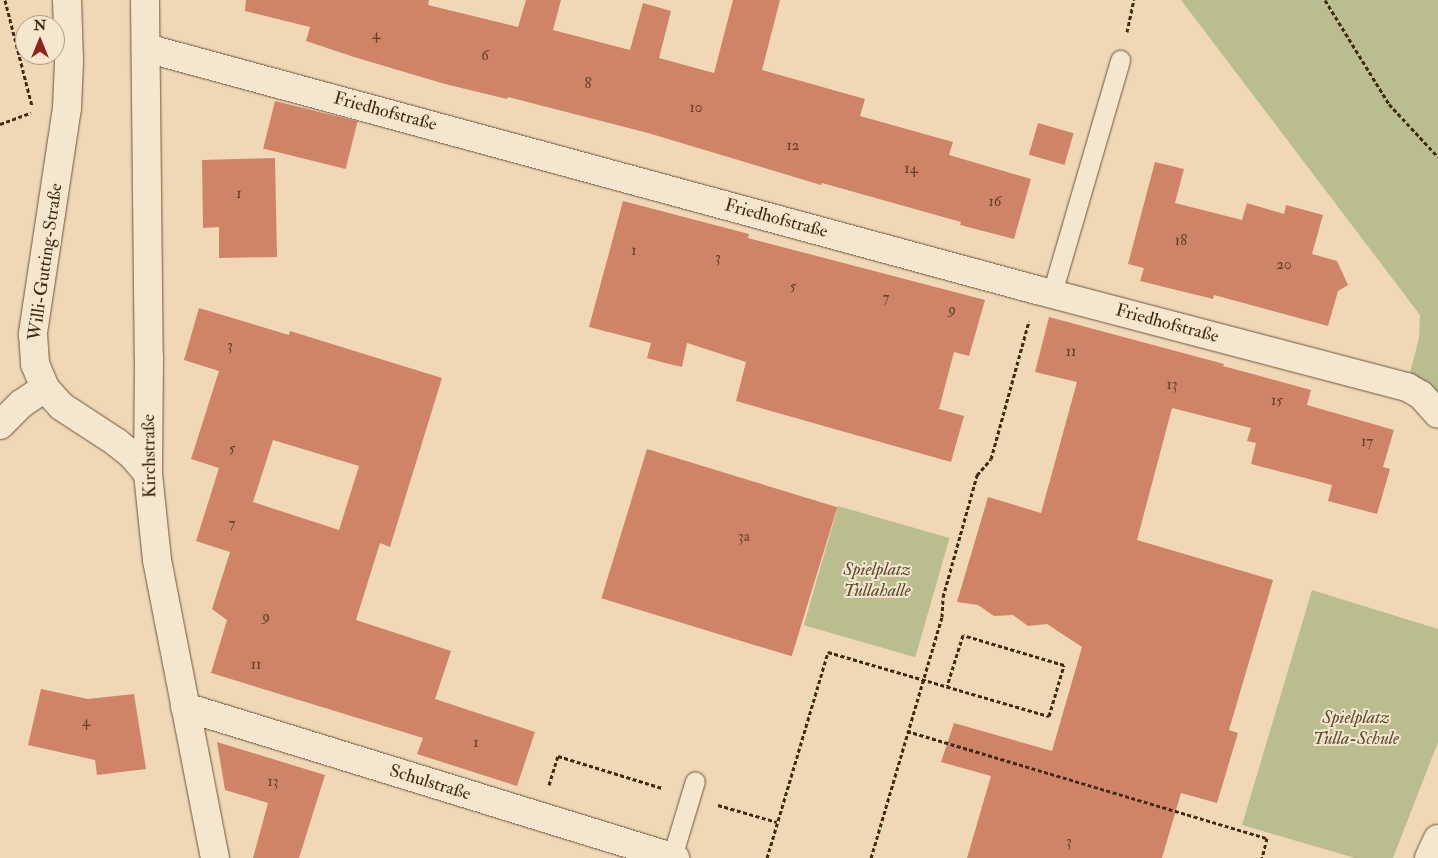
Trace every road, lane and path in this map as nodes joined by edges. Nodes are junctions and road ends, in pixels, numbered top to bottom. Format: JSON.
{"nodes":[{"id":1,"x":4,"y":0,"type":"edge"},
{"id":2,"x":67,"y":0,"type":"edge"},
{"id":3,"x":145,"y":0,"type":"edge"},
{"id":4,"x":1325,"y":0,"type":"edge"},
{"id":5,"x":146,"y":48,"type":"junction"},
{"id":6,"x":1120,"y":60,"type":"dead end"},
{"id":7,"x":0,"y":124,"type":"edge"},
{"id":8,"x":1438,"y":157,"type":"edge"},
{"id":9,"x":1044,"y":291,"type":"junction"},
{"id":10,"x":45,"y":388,"type":"junction"},
{"id":11,"x":1438,"y":414,"type":"edge"},
{"id":12,"x":0,"y":425,"type":"edge"},
{"id":13,"x":148,"y":474,"type":"junction"},
{"id":14,"x":923,"y":679,"type":"junction"},
{"id":15,"x":947,"y":686,"type":"junction"},
{"id":16,"x":185,"y":707,"type":"junction"},
{"id":17,"x":907,"y":731,"type":"junction"},
{"id":18,"x":693,"y":789,"type":"junction"},
{"id":19,"x":539,"y":817,"type":"junction"},
{"id":20,"x":777,"y":822,"type":"junction"},
{"id":21,"x":1438,"y":839,"type":"edge"},
{"id":22,"x":215,"y":858,"type":"edge"},
{"id":23,"x":673,"y":858,"type":"edge"},
{"id":24,"x":767,"y":858,"type":"edge"},
{"id":25,"x":871,"y":858,"type":"edge"},
{"id":26,"x":1262,"y":858,"type":"edge"},
{"id":27,"x":1430,"y":858,"type":"edge"}],
"edges":[{"from":1,"to":7,"type":"path"},
{"from":2,"to":10,"type":"street","name":"Willi-Gutting-Straße"},
{"from":3,"to":5,"type":"street","name":"Kirchstraße"},
{"from":4,"to":8,"type":"path"},
{"from":5,"to":9,"type":"street","name":"Friedhofstraße"},
{"from":5,"to":13,"type":"street","name":"Kirchstraße"},
{"from":6,"to":9,"type":"lane"},
{"from":9,"to":11,"type":"street","name":"Friedhofstraße"},
{"from":9,"to":14,"type":"path"},
{"from":10,"to":12,"type":"street"},
{"from":10,"to":13,"type":"street","name":"Willi-Gutting-Straße"},
{"from":13,"to":16,"type":"street","name":"Kirchstraße"},
{"from":14,"to":15,"type":"path"},
{"from":14,"to":17,"type":"path"},
{"from":14,"to":20,"type":"path"},
{"from":15,"to":15,"type":"path"},
{"from":16,"to":19,"type":"street","name":"Schulstraße"},
{"from":16,"to":22,"type":"street","name":"Kirchstraße"},
{"from":17,"to":25,"type":"path"},
{"from":17,"to":26,"type":"path"},
{"from":18,"to":19,"type":"path"},
{"from":18,"to":20,"type":"path"},
{"from":18,"to":23,"type":"lane"},
{"from":19,"to":23,"type":"street","name":"Schulstraße"},
{"from":20,"to":24,"type":"path"},
{"from":21,"to":27,"type":"street"}]}
